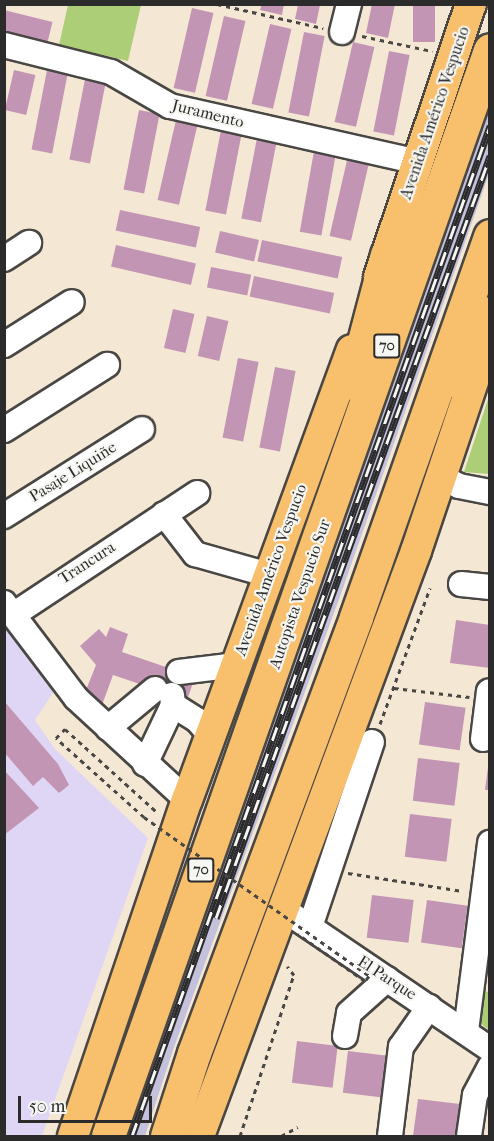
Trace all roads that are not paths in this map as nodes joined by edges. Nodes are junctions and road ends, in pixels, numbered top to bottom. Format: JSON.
{"nodes":[{"id":1,"x":348,"y":4,"type":"edge"},
{"id":2,"x":471,"y":4,"type":"edge"},
{"id":3,"x":342,"y":32,"type":"dead end"},
{"id":4,"x":4,"y":45,"type":"edge"},
{"id":5,"x":489,"y":50,"type":"edge"},
{"id":6,"x":418,"y":162,"type":"junction"},
{"id":7,"x":489,"y":236,"type":"edge"},
{"id":8,"x":28,"y":243,"type":"dead end"},
{"id":9,"x":387,"y":254,"type":"junction"},
{"id":10,"x":4,"y":259,"type":"edge"},
{"id":11,"x":72,"y":302,"type":"dead end"},
{"id":12,"x":489,"y":313,"type":"edge"},
{"id":13,"x":489,"y":330,"type":"edge"},
{"id":14,"x":4,"y":345,"type":"edge"},
{"id":15,"x":107,"y":365,"type":"dead end"},
{"id":16,"x":142,"y":429,"type":"dead end"},
{"id":17,"x":4,"y":430,"type":"edge"},
{"id":18,"x":442,"y":477,"type":"junction"},
{"id":19,"x":489,"y":492,"type":"edge"},
{"id":20,"x":196,"y":493,"type":"dead end"},
{"id":21,"x":164,"y":514,"type":"junction"},
{"id":22,"x":4,"y":516,"type":"edge"},
{"id":23,"x":269,"y":575,"type":"junction"},
{"id":24,"x":461,"y":584,"type":"dead end"},
{"id":25,"x":489,"y":587,"type":"edge"},
{"id":26,"x":9,"y":609,"type":"edge"},
{"id":27,"x":356,"y":617,"type":"junction"},
{"id":28,"x":284,"y":641,"type":"junction"},
{"id":29,"x":237,"y":664,"type":"junction"},
{"id":30,"x":179,"y":672,"type":"dead end"},
{"id":31,"x":166,"y":696,"type":"junction"},
{"id":32,"x":488,"y":704,"type":"edge"},
{"id":33,"x":108,"y":728,"type":"junction"},
{"id":34,"x":211,"y":736,"type":"junction"},
{"id":35,"x":483,"y":739,"type":"dead end"},
{"id":36,"x":372,"y":742,"type":"road end"},
{"id":37,"x":145,"y":764,"type":"junction"},
{"id":38,"x":187,"y":800,"type":"junction"},
{"id":39,"x":489,"y":843,"type":"edge"},
{"id":40,"x":297,"y":923,"type":"junction"},
{"id":41,"x":387,"y":979,"type":"junction"},
{"id":42,"x":429,"y":1007,"type":"junction"},
{"id":43,"x":466,"y":1031,"type":"junction"},
{"id":44,"x":345,"y":1036,"type":"dead end"},
{"id":45,"x":489,"y":1048,"type":"edge"},
{"id":46,"x":489,"y":1067,"type":"edge"},
{"id":47,"x":73,"y":1137,"type":"edge"},
{"id":48,"x":108,"y":1137,"type":"edge"},
{"id":49,"x":167,"y":1137,"type":"edge"},
{"id":50,"x":199,"y":1137,"type":"edge"},
{"id":51,"x":390,"y":1137,"type":"edge"},
{"id":52,"x":468,"y":1137,"type":"edge"}],
"edges":[{"from":1,"to":3,"type":"street"},
{"from":2,"to":6,"type":"main road","name":"Avenida Américo Vespucio"},
{"from":4,"to":6,"type":"street","name":"Juramento"},
{"from":5,"to":28,"type":"highway","name":"Autopista Vespucio Sur","number":"70"},
{"from":6,"to":9,"type":"main road","name":"Avenida Américo Vespucio"},
{"from":7,"to":27,"type":"highway"},
{"from":8,"to":10,"type":"street"},
{"from":9,"to":23,"type":"main road","name":"Avenida Américo Vespucio"},
{"from":9,"to":28,"type":"highway"},
{"from":11,"to":14,"type":"street"},
{"from":12,"to":27,"type":"highway"},
{"from":13,"to":18,"type":"main road"},
{"from":15,"to":17,"type":"street"},
{"from":16,"to":22,"type":"street","name":"Pasaje Liquiñe"},
{"from":18,"to":19,"type":"street"},
{"from":18,"to":40,"type":"main road"},
{"from":20,"to":21,"type":"street","name":"Trancura"},
{"from":21,"to":23,"type":"street"},
{"from":21,"to":26,"type":"street","name":"Trancura"},
{"from":23,"to":29,"type":"main road","name":"Avenida Américo Vespucio"},
{"from":24,"to":25,"type":"street"},
{"from":26,"to":33,"type":"street"},
{"from":27,"to":49,"type":"highway"},
{"from":28,"to":48,"type":"highway","name":"Autopista Vespucio Sur","number":"70"},
{"from":29,"to":30,"type":"street"},
{"from":29,"to":34,"type":"main road","name":"Avenida Américo Vespucio"},
{"from":31,"to":33,"type":"street"},
{"from":31,"to":34,"type":"street"},
{"from":31,"to":37,"type":"street"},
{"from":32,"to":35,"type":"street"},
{"from":33,"to":37,"type":"street"},
{"from":34,"to":38,"type":"main road","name":"Avenida Américo Vespucio"},
{"from":36,"to":40,"type":"street"},
{"from":37,"to":38,"type":"street"},
{"from":38,"to":47,"type":"main road","name":"Avenida Américo Vespucio"},
{"from":39,"to":43,"type":"street"},
{"from":40,"to":41,"type":"street","name":"El Parque"},
{"from":40,"to":50,"type":"main road"},
{"from":41,"to":42,"type":"street","name":"El Parque"},
{"from":41,"to":44,"type":"street"},
{"from":42,"to":43,"type":"street","name":"El Parque"},
{"from":42,"to":51,"type":"street"},
{"from":43,"to":45,"type":"street","name":"El Parque"},
{"from":46,"to":52,"type":"street"}]}
